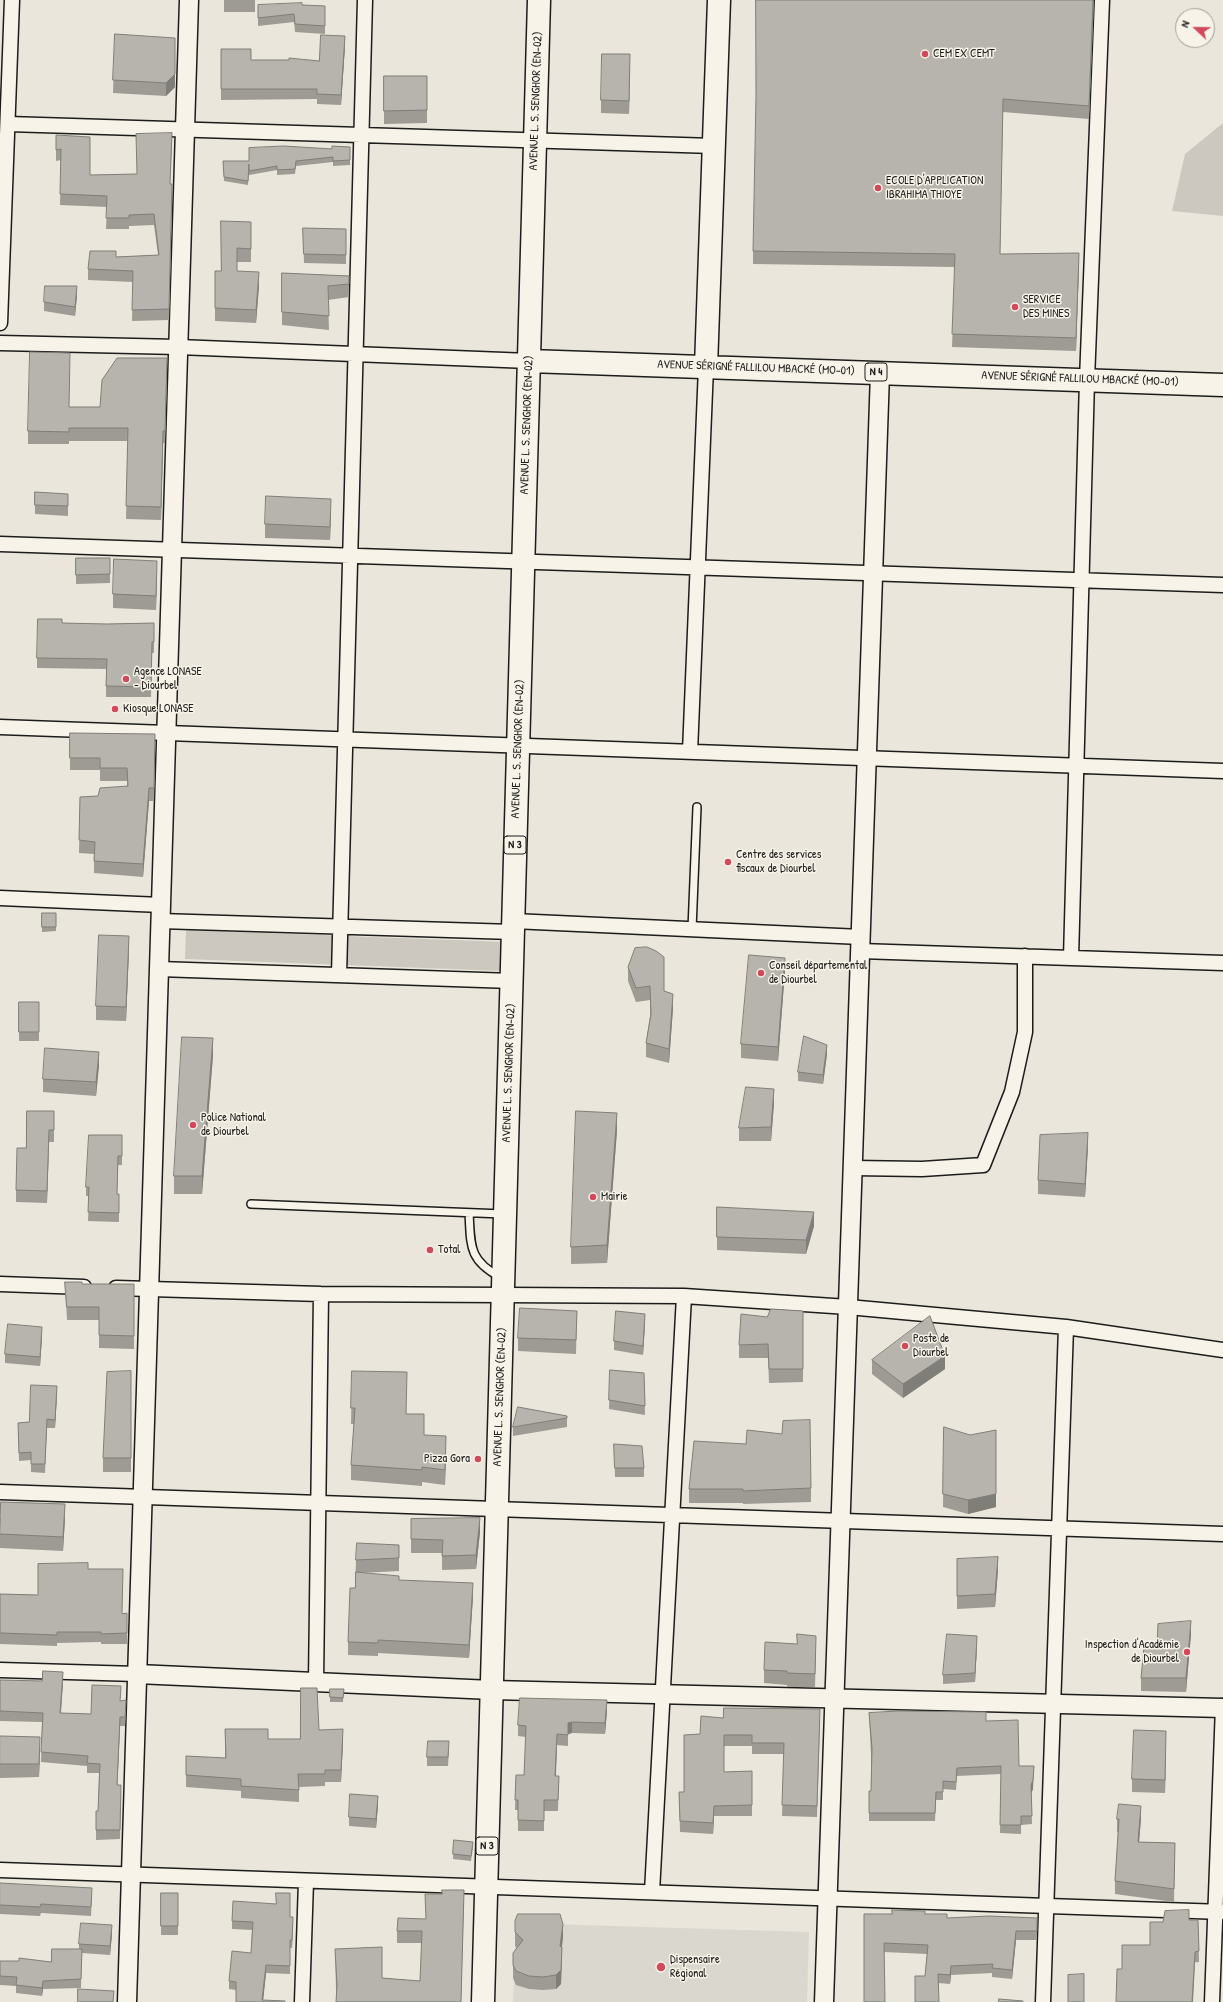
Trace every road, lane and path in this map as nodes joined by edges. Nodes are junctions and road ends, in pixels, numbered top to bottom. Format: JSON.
{"nodes":[{"id":1,"x":12,"y":0,"type":"edge"},
{"id":2,"x":189,"y":0,"type":"edge"},
{"id":3,"x":364,"y":0,"type":"edge"},
{"id":4,"x":539,"y":0,"type":"edge"},
{"id":5,"x":719,"y":0,"type":"edge"},
{"id":6,"x":1102,"y":0,"type":"edge"},
{"id":7,"x":8,"y":124,"type":"junction"},
{"id":8,"x":185,"y":130,"type":"junction"},
{"id":9,"x":361,"y":135,"type":"junction"},
{"id":10,"x":535,"y":140,"type":"junction"},
{"id":11,"x":714,"y":146,"type":"junction"},
{"id":12,"x":0,"y":323,"type":"edge"},
{"id":13,"x":0,"y":343,"type":"edge"},
{"id":14,"x":178,"y":347,"type":"junction"},
{"id":15,"x":355,"y":353,"type":"junction"},
{"id":16,"x":529,"y":361,"type":"junction"},
{"id":17,"x":706,"y":367,"type":"junction"},
{"id":18,"x":880,"y":373,"type":"junction"},
{"id":19,"x":1087,"y":380,"type":"junction"},
{"id":20,"x":1223,"y":384,"type":"edge"},
{"id":21,"x":0,"y":544,"type":"edge"},
{"id":22,"x":172,"y":550,"type":"junction"},
{"id":23,"x":350,"y":556,"type":"junction"},
{"id":24,"x":523,"y":562,"type":"junction"},
{"id":25,"x":698,"y":567,"type":"junction"},
{"id":26,"x":873,"y":573,"type":"junction"},
{"id":27,"x":1082,"y":580,"type":"junction"},
{"id":28,"x":1223,"y":585,"type":"edge"},
{"id":29,"x":0,"y":727,"type":"edge"},
{"id":30,"x":166,"y":733,"type":"junction"},
{"id":31,"x":345,"y":739,"type":"junction"},
{"id":32,"x":518,"y":746,"type":"junction"},
{"id":33,"x":690,"y":752,"type":"junction"},
{"id":34,"x":867,"y":758,"type":"junction"},
{"id":35,"x":1076,"y":766,"type":"junction"},
{"id":36,"x":1223,"y":771,"type":"edge"},
{"id":37,"x":697,"y":807,"type":"dead end"},
{"id":38,"x":0,"y":898,"type":"edge"},
{"id":39,"x":161,"y":913,"type":"junction"},
{"id":40,"x":340,"y":926,"type":"junction"},
{"id":41,"x":513,"y":926,"type":"junction"},
{"id":42,"x":692,"y":930,"type":"junction"},
{"id":43,"x":860,"y":944,"type":"junction"},
{"id":44,"x":1025,"y":956,"type":"junction"},
{"id":45,"x":1071,"y":958,"type":"junction"},
{"id":46,"x":1223,"y":963,"type":"edge"},
{"id":47,"x":159,"y":969,"type":"junction"},
{"id":48,"x":339,"y":975,"type":"junction"},
{"id":49,"x":512,"y":981,"type":"junction"},
{"id":50,"x":853,"y":1168,"type":"junction"},
{"id":51,"x":250,"y":1204,"type":"dead end"},
{"id":52,"x":469,"y":1213,"type":"junction"},
{"id":53,"x":505,"y":1214,"type":"junction"},
{"id":54,"x":0,"y":1284,"type":"edge"},
{"id":55,"x":503,"y":1287,"type":"junction"},
{"id":56,"x":149,"y":1288,"type":"junction"},
{"id":57,"x":321,"y":1294,"type":"junction"},
{"id":58,"x":684,"y":1296,"type":"junction"},
{"id":59,"x":848,"y":1307,"type":"junction"},
{"id":60,"x":1066,"y":1327,"type":"junction"},
{"id":61,"x":1223,"y":1350,"type":"edge"},
{"id":62,"x":0,"y":1492,"type":"edge"},
{"id":63,"x":143,"y":1497,"type":"junction"},
{"id":64,"x":318,"y":1503,"type":"junction"},
{"id":65,"x":497,"y":1510,"type":"junction"},
{"id":66,"x":673,"y":1516,"type":"junction"},
{"id":67,"x":841,"y":1521,"type":"junction"},
{"id":68,"x":1059,"y":1529,"type":"junction"},
{"id":69,"x":1223,"y":1534,"type":"edge"},
{"id":70,"x":0,"y":1670,"type":"edge"},
{"id":71,"x":137,"y":1674,"type":"junction"},
{"id":72,"x":316,"y":1682,"type":"junction"},
{"id":73,"x":492,"y":1690,"type":"junction"},
{"id":74,"x":663,"y":1694,"type":"junction"},
{"id":75,"x":835,"y":1698,"type":"junction"},
{"id":76,"x":1053,"y":1704,"type":"junction"},
{"id":77,"x":1223,"y":1708,"type":"edge"},
{"id":78,"x":0,"y":1870,"type":"edge"},
{"id":79,"x":131,"y":1874,"type":"junction"},
{"id":80,"x":306,"y":1880,"type":"junction"},
{"id":81,"x":486,"y":1887,"type":"junction"},
{"id":82,"x":652,"y":1892,"type":"junction"},
{"id":83,"x":828,"y":1898,"type":"junction"},
{"id":84,"x":1046,"y":1905,"type":"junction"},
{"id":85,"x":1219,"y":1911,"type":"edge"},
{"id":86,"x":127,"y":2002,"type":"edge"},
{"id":87,"x":302,"y":2002,"type":"edge"},
{"id":88,"x":483,"y":2002,"type":"edge"},
{"id":89,"x":824,"y":2002,"type":"edge"},
{"id":90,"x":1043,"y":2002,"type":"edge"},
{"id":91,"x":1212,"y":2002,"type":"edge"}],
"edges":[{"from":1,"to":7,"type":"street"},
{"from":2,"to":8,"type":"street"},
{"from":3,"to":9,"type":"street"},
{"from":4,"to":10,"type":"main road","name":"AVENUE L. S. SENGHOR (EN-02)","number":"N 3"},
{"from":5,"to":11,"type":"main road"},
{"from":6,"to":19,"type":"street"},
{"from":7,"to":8,"type":"street"},
{"from":7,"to":12,"type":"street"},
{"from":8,"to":9,"type":"street"},
{"from":8,"to":14,"type":"street"},
{"from":9,"to":10,"type":"street"},
{"from":9,"to":15,"type":"street"},
{"from":10,"to":11,"type":"street"},
{"from":10,"to":16,"type":"main road","name":"AVENUE L. S. SENGHOR (EN-02)","number":"N 3"},
{"from":11,"to":17,"type":"main road"},
{"from":13,"to":14,"type":"street"},
{"from":14,"to":15,"type":"street"},
{"from":14,"to":22,"type":"street"},
{"from":15,"to":16,"type":"street"},
{"from":15,"to":23,"type":"street"},
{"from":16,"to":17,"type":"main road","name":"AVENUE SÉRIGNÉ FALLILOU MBACKÉ (MO-01)","number":"N 4"},
{"from":16,"to":24,"type":"main road","name":"AVENUE L. S. SENGHOR (EN-02)","number":"N 3"},
{"from":17,"to":18,"type":"main road","name":"AVENUE SÉRIGNÉ FALLILOU MBACKÉ (MO-01)","number":"N 4"},
{"from":17,"to":25,"type":"street"},
{"from":18,"to":19,"type":"main road","name":"AVENUE SÉRIGNÉ FALLILOU MBACKÉ (MO-01)","number":"N 4"},
{"from":18,"to":26,"type":"street"},
{"from":19,"to":20,"type":"main road","name":"AVENUE SÉRIGNÉ FALLILOU MBACKÉ (MO-01)","number":"N 4"},
{"from":19,"to":27,"type":"street"},
{"from":21,"to":22,"type":"street"},
{"from":22,"to":23,"type":"street"},
{"from":22,"to":30,"type":"street"},
{"from":23,"to":24,"type":"street"},
{"from":23,"to":31,"type":"street"},
{"from":24,"to":25,"type":"street"},
{"from":24,"to":32,"type":"main road","name":"AVENUE L. S. SENGHOR (EN-02)","number":"N 3"},
{"from":25,"to":26,"type":"street"},
{"from":25,"to":33,"type":"street"},
{"from":26,"to":27,"type":"street"},
{"from":26,"to":34,"type":"street"},
{"from":27,"to":28,"type":"street"},
{"from":27,"to":35,"type":"street"},
{"from":29,"to":30,"type":"street"},
{"from":30,"to":31,"type":"street"},
{"from":30,"to":39,"type":"street"},
{"from":31,"to":32,"type":"street"},
{"from":31,"to":40,"type":"street"},
{"from":32,"to":33,"type":"street"},
{"from":32,"to":41,"type":"main road","name":"AVENUE L. S. SENGHOR (EN-02)","number":"N 3"},
{"from":33,"to":34,"type":"street"},
{"from":34,"to":35,"type":"street"},
{"from":34,"to":43,"type":"street"},
{"from":35,"to":36,"type":"street"},
{"from":35,"to":45,"type":"street"},
{"from":37,"to":42,"type":"lane"},
{"from":38,"to":39,"type":"street"},
{"from":39,"to":40,"type":"street"},
{"from":39,"to":47,"type":"street"},
{"from":40,"to":41,"type":"street"},
{"from":40,"to":48,"type":"street"},
{"from":41,"to":42,"type":"street"},
{"from":41,"to":49,"type":"main road","name":"AVENUE L. S. SENGHOR (EN-02)","number":"N 3"},
{"from":42,"to":43,"type":"street"},
{"from":43,"to":44,"type":"street"},
{"from":43,"to":50,"type":"street"},
{"from":44,"to":45,"type":"street"},
{"from":44,"to":50,"type":"street"},
{"from":45,"to":46,"type":"street"},
{"from":47,"to":48,"type":"street"},
{"from":47,"to":56,"type":"street"},
{"from":48,"to":49,"type":"street"},
{"from":49,"to":53,"type":"main road","name":"AVENUE L. S. SENGHOR (EN-02)","number":"N 3"},
{"from":50,"to":59,"type":"street"},
{"from":51,"to":52,"type":"lane"},
{"from":52,"to":53,"type":"lane"},
{"from":52,"to":55,"type":"lane"},
{"from":53,"to":55,"type":"main road","name":"AVENUE L. S. SENGHOR (EN-02)","number":"N 3"},
{"from":54,"to":56,"type":"street"},
{"from":55,"to":57,"type":"street"},
{"from":55,"to":58,"type":"street"},
{"from":55,"to":65,"type":"main road","name":"AVENUE L. S. SENGHOR (EN-02)","number":"N 3"},
{"from":56,"to":57,"type":"street"},
{"from":56,"to":63,"type":"street"},
{"from":57,"to":64,"type":"street"},
{"from":58,"to":59,"type":"street"},
{"from":58,"to":66,"type":"street"},
{"from":59,"to":60,"type":"street"},
{"from":59,"to":67,"type":"street"},
{"from":60,"to":61,"type":"street"},
{"from":60,"to":68,"type":"street"},
{"from":62,"to":63,"type":"street"},
{"from":63,"to":64,"type":"street"},
{"from":63,"to":71,"type":"street"},
{"from":64,"to":65,"type":"street"},
{"from":64,"to":72,"type":"street"},
{"from":65,"to":66,"type":"street"},
{"from":65,"to":73,"type":"main road","name":"AVENUE L. S. SENGHOR (EN-02)","number":"N 3"},
{"from":66,"to":67,"type":"street"},
{"from":66,"to":74,"type":"street"},
{"from":67,"to":68,"type":"street"},
{"from":67,"to":75,"type":"street"},
{"from":68,"to":69,"type":"street"},
{"from":68,"to":76,"type":"street"},
{"from":70,"to":71,"type":"street"},
{"from":71,"to":72,"type":"street"},
{"from":71,"to":79,"type":"street"},
{"from":72,"to":73,"type":"street"},
{"from":73,"to":74,"type":"street"},
{"from":73,"to":81,"type":"main road","number":"N 3"},
{"from":74,"to":75,"type":"street"},
{"from":74,"to":82,"type":"street"},
{"from":75,"to":76,"type":"street"},
{"from":75,"to":83,"type":"street"},
{"from":76,"to":77,"type":"street"},
{"from":76,"to":84,"type":"street"},
{"from":77,"to":85,"type":"street"},
{"from":78,"to":79,"type":"street"},
{"from":79,"to":80,"type":"street"},
{"from":79,"to":86,"type":"street"},
{"from":80,"to":81,"type":"street"},
{"from":80,"to":87,"type":"street"},
{"from":81,"to":82,"type":"street"},
{"from":81,"to":88,"type":"main road","number":"N 3"},
{"from":82,"to":83,"type":"street"},
{"from":83,"to":84,"type":"street"},
{"from":83,"to":89,"type":"street"},
{"from":84,"to":85,"type":"street"},
{"from":84,"to":90,"type":"street"},
{"from":85,"to":91,"type":"street"}]}
